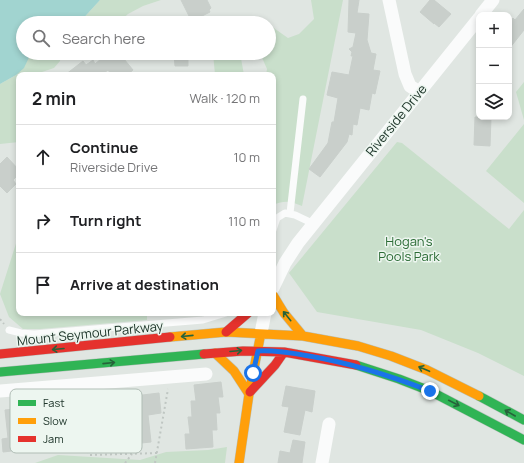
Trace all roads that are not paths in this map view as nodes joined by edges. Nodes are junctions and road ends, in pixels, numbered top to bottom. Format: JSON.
{"nodes":[{"id":1,"x":389,"y":0,"type":"edge"},
{"id":2,"x":493,"y":0,"type":"edge"},
{"id":3,"x":483,"y":12,"type":"edge"},
{"id":4,"x":476,"y":22,"type":"edge"},
{"id":5,"x":419,"y":92,"type":"junction"},
{"id":6,"x":303,"y":99,"type":"dead end"},
{"id":7,"x":290,"y":213,"type":"junction"},
{"id":8,"x":276,"y":220,"type":"edge"},
{"id":9,"x":309,"y":222,"type":"junction"},
{"id":10,"x":276,"y":282,"type":"edge"},
{"id":11,"x":276,"y":300,"type":"edge"},
{"id":12,"x":216,"y":316,"type":"edge"},
{"id":13,"x":245,"y":316,"type":"edge"},
{"id":14,"x":264,"y":316,"type":"edge"},
{"id":15,"x":10,"y":330,"type":"dead end"},
{"id":16,"x":226,"y":332,"type":"junction"},
{"id":17,"x":261,"y":333,"type":"junction"},
{"id":18,"x":303,"y":336,"type":"junction"},
{"id":19,"x":258,"y":351,"type":"junction"},
{"id":20,"x":284,"y":352,"type":"junction"},
{"id":21,"x":215,"y":353,"type":"junction"},
{"id":22,"x":0,"y":354,"type":"edge"},
{"id":23,"x":0,"y":372,"type":"edge"},
{"id":24,"x":206,"y":374,"type":"dead end"},
{"id":25,"x":78,"y":385,"type":"junction"},
{"id":26,"x":26,"y":389,"type":"edge"},
{"id":27,"x":78,"y":389,"type":"edge"},
{"id":28,"x":10,"y":390,"type":"edge"},
{"id":29,"x":0,"y":391,"type":"edge"},
{"id":30,"x":249,"y":394,"type":"junction"},
{"id":31,"x":524,"y":420,"type":"edge"},
{"id":32,"x":329,"y":424,"type":"dead end"},
{"id":33,"x":524,"y":440,"type":"edge"},
{"id":34,"x":239,"y":463,"type":"edge"},
{"id":35,"x":322,"y":463,"type":"edge"}],
"edges":[{"from":1,"to":5,"type":"street"},
{"from":2,"to":3,"type":"street"},
{"from":4,"to":5,"type":"street","name":"Riverside Drive"},
{"from":5,"to":9,"type":"street","name":"Riverside Drive"},
{"from":6,"to":7,"type":"lane"},
{"from":7,"to":8,"type":"lane"},
{"from":7,"to":9,"type":"lane"},
{"from":9,"to":10,"type":"street","name":"Riverside Drive"},
{"from":18,"to":11,"type":"main road","one_way":true},
{"from":12,"to":15,"type":"lane","name":"Mount Seymour Parkway"},
{"from":13,"to":16,"type":"main road"},
{"from":14,"to":17,"type":"street"},
{"from":16,"to":17,"type":"main road","name":"Mount Seymour Parkway"},
{"from":16,"to":22,"type":"main road","name":"Mount Seymour Parkway","one_way":true},
{"from":17,"to":18,"type":"main road","name":"Mount Seymour Parkway"},
{"from":17,"to":19,"type":"main road"},
{"from":31,"to":18,"type":"main road","name":"Mount Seymour Parkway","one_way":true},
{"from":19,"to":20,"type":"main road"},
{"from":21,"to":19,"type":"main road","one_way":true},
{"from":19,"to":30,"type":"main road"},
{"from":20,"to":30,"type":"main road"},
{"from":20,"to":33,"type":"main road","one_way":true},
{"from":23,"to":21,"type":"main road","one_way":true},
{"from":21,"to":30,"type":"main road"},
{"from":24,"to":25,"type":"street"},
{"from":25,"to":26,"type":"street"},
{"from":25,"to":27,"type":"lane"},
{"from":28,"to":29,"type":"street"},
{"from":30,"to":34,"type":"main road"},
{"from":32,"to":35,"type":"street"}]}
